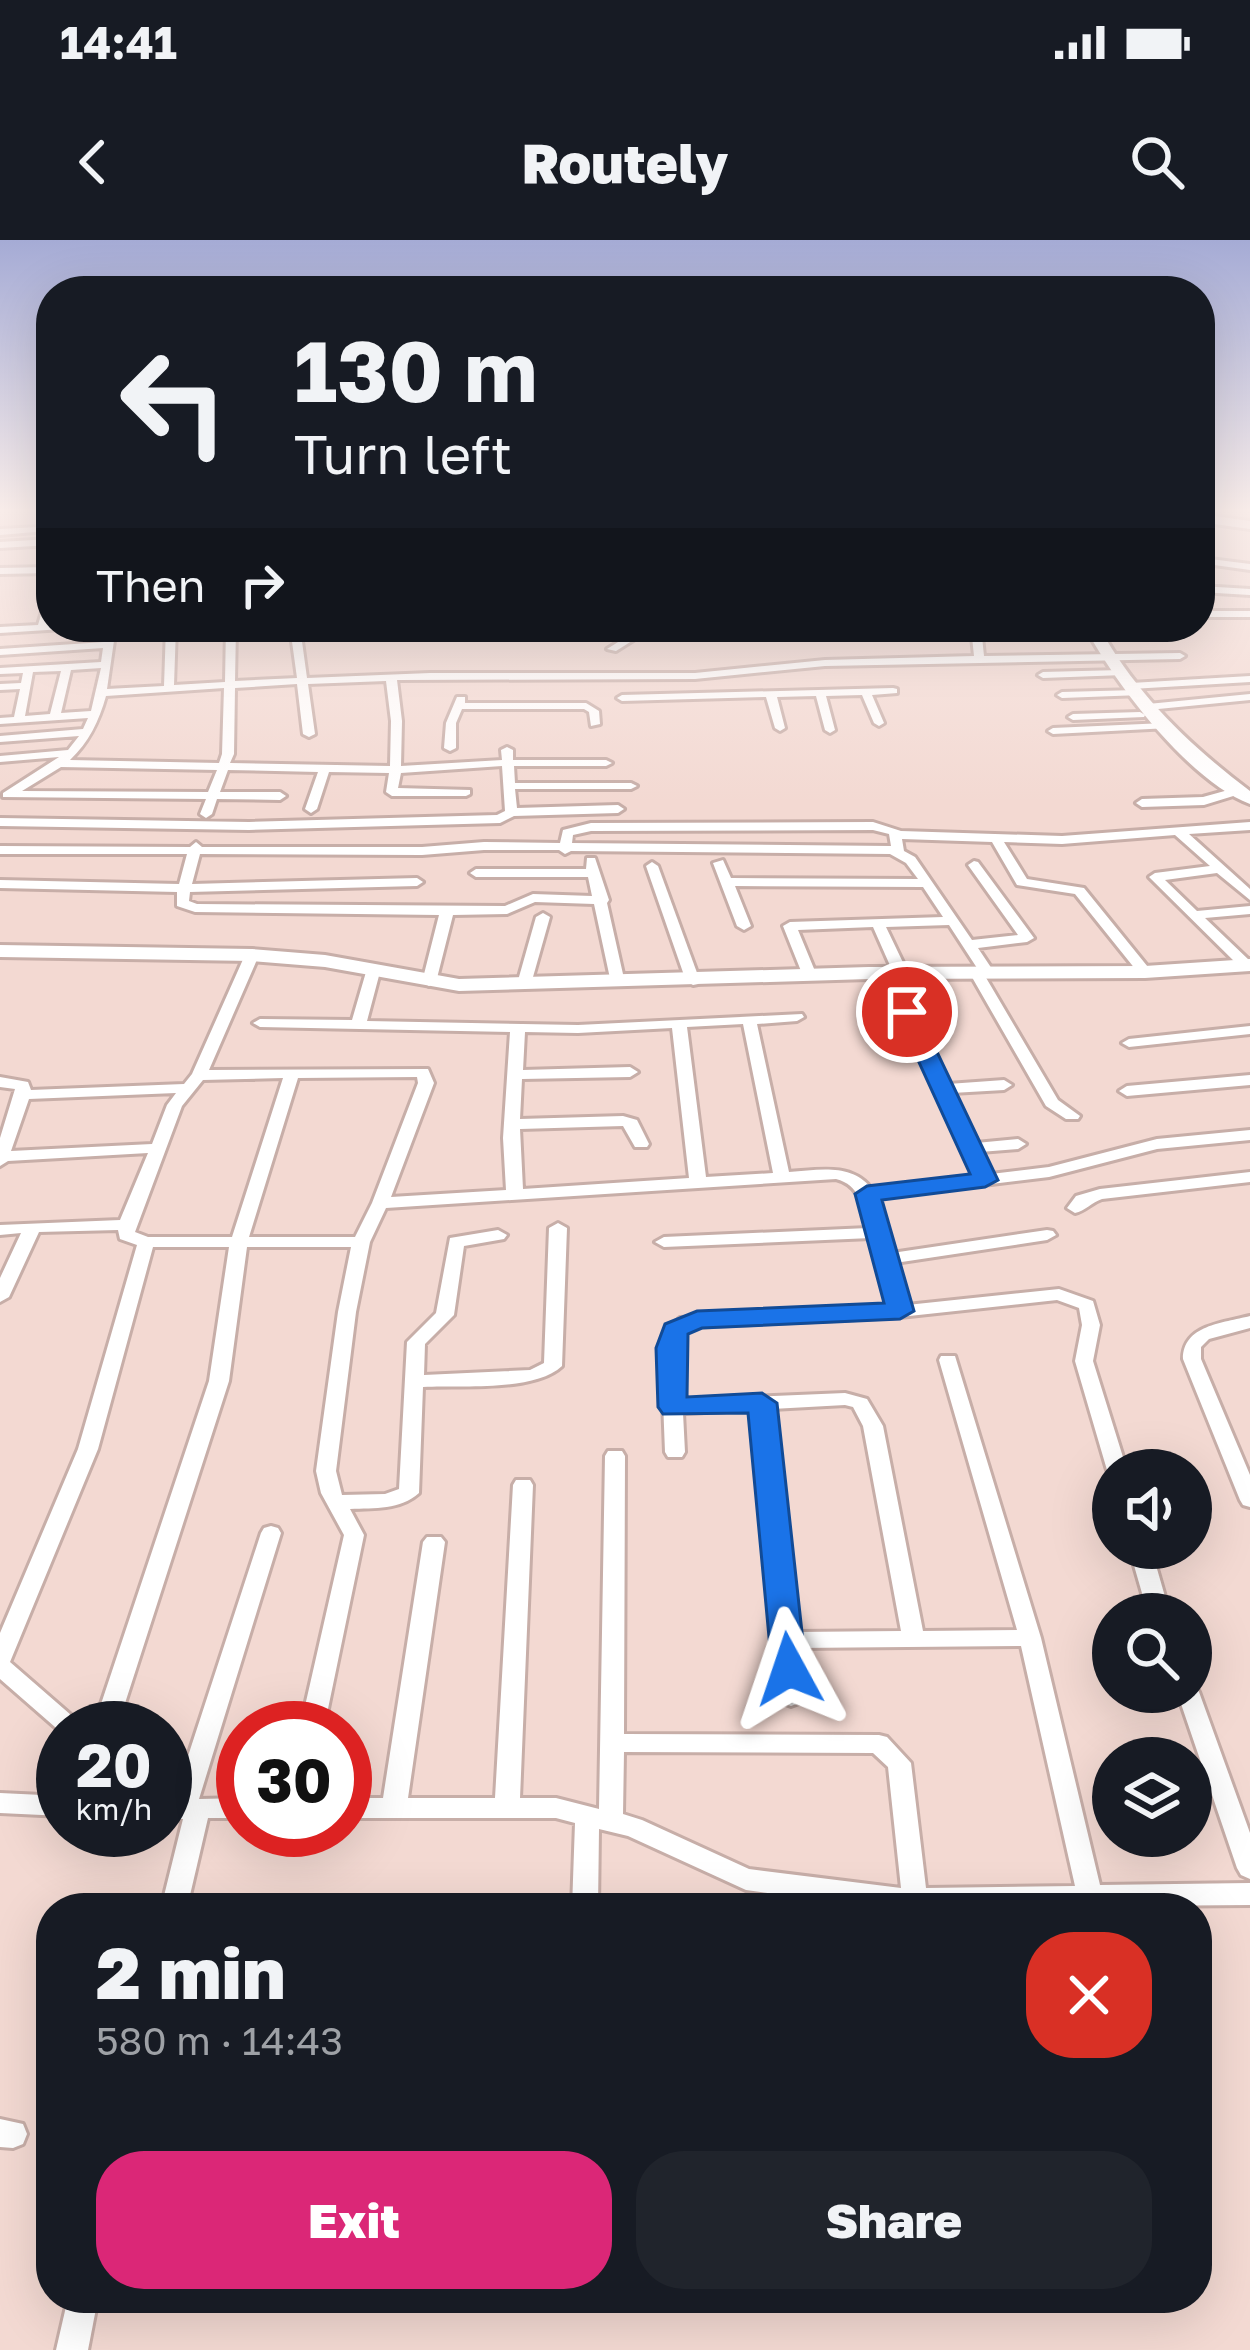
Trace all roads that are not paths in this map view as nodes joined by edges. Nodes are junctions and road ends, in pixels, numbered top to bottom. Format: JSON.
{"nodes":[{"id":1,"x":1215,"y":614,"type":"edge"},
{"id":2,"x":1250,"y":614,"type":"edge"},
{"id":3,"x":36,"y":628,"type":"edge"},
{"id":4,"x":0,"y":631,"type":"edge"},
{"id":5,"x":109,"y":642,"type":"edge"},
{"id":6,"x":171,"y":642,"type":"edge"},
{"id":7,"x":231,"y":642,"type":"edge"},
{"id":8,"x":298,"y":642,"type":"edge"},
{"id":9,"x":625,"y":642,"type":"edge"},
{"id":10,"x":977,"y":642,"type":"edge"},
{"id":11,"x":1099,"y":642,"type":"edge"},
{"id":12,"x":108,"y":646,"type":"junction"},
{"id":13,"x":612,"y":650,"type":"dead end"},
{"id":14,"x":0,"y":652,"type":"edge"},
{"id":15,"x":1106,"y":656,"type":"junction"},
{"id":16,"x":1180,"y":656,"type":"dead end"},
{"id":17,"x":979,"y":658,"type":"junction"},
{"id":18,"x":105,"y":665,"type":"junction"},
{"id":19,"x":67,"y":667,"type":"junction"},
{"id":20,"x":29,"y":669,"type":"junction"},
{"id":21,"x":0,"y":671,"type":"edge"},
{"id":22,"x":787,"y":671,"type":"junction"},
{"id":23,"x":1043,"y":675,"type":"dead end"},
{"id":24,"x":461,"y":676,"type":"junction"},
{"id":25,"x":391,"y":678,"type":"junction"},
{"id":26,"x":1250,"y":679,"type":"edge"},
{"id":27,"x":305,"y":680,"type":"junction"},
{"id":28,"x":232,"y":684,"type":"junction"},
{"id":29,"x":26,"y":686,"type":"junction"},
{"id":30,"x":0,"y":687,"type":"edge"},
{"id":31,"x":169,"y":688,"type":"junction"},
{"id":32,"x":892,"y":691,"type":"dead end"},
{"id":33,"x":770,"y":692,"type":"junction"},
{"id":34,"x":797,"y":692,"type":"junction"},
{"id":35,"x":820,"y":692,"type":"junction"},
{"id":36,"x":866,"y":692,"type":"junction"},
{"id":37,"x":101,"y":693,"type":"junction"},
{"id":38,"x":1062,"y":694,"type":"dead end"},
{"id":39,"x":676,"y":696,"type":"junction"},
{"id":40,"x":1250,"y":697,"type":"edge"},
{"id":41,"x":622,"y":698,"type":"dead end"},
{"id":42,"x":1143,"y":700,"type":"junction"},
{"id":43,"x":22,"y":705,"type":"junction"},
{"id":44,"x":0,"y":706,"type":"edge"},
{"id":45,"x":457,"y":706,"type":"junction"},
{"id":46,"x":94,"y":714,"type":"junction"},
{"id":47,"x":55,"y":717,"type":"junction"},
{"id":48,"x":1073,"y":717,"type":"dead end"},
{"id":49,"x":679,"y":718,"type":"dead end"},
{"id":50,"x":20,"y":719,"type":"junction"},
{"id":51,"x":0,"y":721,"type":"edge"},
{"id":52,"x":879,"y":723,"type":"dead end"},
{"id":53,"x":595,"y":724,"type":"dead end"},
{"id":54,"x":780,"y":728,"type":"dead end"},
{"id":55,"x":830,"y":730,"type":"dead end"},
{"id":56,"x":1053,"y":731,"type":"dead end"},
{"id":57,"x":86,"y":732,"type":"junction"},
{"id":58,"x":309,"y":734,"type":"dead end"},
{"id":59,"x":0,"y":739,"type":"edge"},
{"id":60,"x":450,"y":748,"type":"dead end"},
{"id":61,"x":71,"y":753,"type":"junction"},
{"id":62,"x":507,"y":757,"type":"junction"},
{"id":63,"x":0,"y":758,"type":"edge"},
{"id":64,"x":55,"y":763,"type":"junction"},
{"id":65,"x":606,"y":763,"type":"dead end"},
{"id":66,"x":226,"y":766,"type":"junction"},
{"id":67,"x":325,"y":768,"type":"junction"},
{"id":68,"x":398,"y":770,"type":"junction"},
{"id":69,"x":509,"y":786,"type":"junction"},
{"id":70,"x":631,"y":786,"type":"dead end"},
{"id":71,"x":1241,"y":787,"type":"edge"},
{"id":72,"x":466,"y":791,"type":"dead end"},
{"id":73,"x":3,"y":792,"type":"edge"},
{"id":74,"x":213,"y":796,"type":"junction"},
{"id":75,"x":280,"y":796,"type":"dead end"},
{"id":76,"x":1142,"y":803,"type":"dead end"},
{"id":77,"x":311,"y":809,"type":"dead end"},
{"id":78,"x":618,"y":809,"type":"dead end"},
{"id":79,"x":511,"y":812,"type":"junction"},
{"id":80,"x":205,"y":820,"type":"junction"},
{"id":81,"x":0,"y":822,"type":"edge"},
{"id":82,"x":1250,"y":826,"type":"edge"},
{"id":83,"x":1179,"y":832,"type":"junction"},
{"id":84,"x":895,"y":835,"type":"junction"},
{"id":85,"x":997,"y":841,"type":"junction"},
{"id":86,"x":514,"y":847,"type":"junction"},
{"id":87,"x":0,"y":850,"type":"edge"},
{"id":88,"x":566,"y":850,"type":"junction"},
{"id":89,"x":194,"y":852,"type":"junction"},
{"id":90,"x":898,"y":852,"type":"junction"},
{"id":91,"x":719,"y":863,"type":"dead end"},
{"id":92,"x":652,"y":866,"type":"dead end"},
{"id":93,"x":974,"y":866,"type":"dead end"},
{"id":94,"x":1220,"y":869,"type":"junction"},
{"id":95,"x":476,"y":873,"type":"dead end"},
{"id":96,"x":512,"y":873,"type":"junction"},
{"id":97,"x":417,"y":882,"type":"dead end"},
{"id":98,"x":727,"y":882,"type":"junction"},
{"id":99,"x":927,"y":883,"type":"junction"},
{"id":100,"x":0,"y":884,"type":"edge"},
{"id":101,"x":184,"y":888,"type":"junction"},
{"id":102,"x":1250,"y":896,"type":"edge"},
{"id":103,"x":602,"y":900,"type":"junction"},
{"id":104,"x":1250,"y":910,"type":"edge"},
{"id":105,"x":447,"y":911,"type":"junction"},
{"id":106,"x":1192,"y":915,"type":"junction"},
{"id":107,"x":543,"y":917,"type":"dead end"},
{"id":108,"x":952,"y":921,"type":"junction"},
{"id":109,"x":878,"y":922,"type":"junction"},
{"id":110,"x":744,"y":926,"type":"dead end"},
{"id":111,"x":969,"y":945,"type":"junction"},
{"id":112,"x":0,"y":951,"type":"edge"},
{"id":113,"x":252,"y":955,"type":"junction"},
{"id":114,"x":1248,"y":965,"type":"edge"},
{"id":115,"x":373,"y":972,"type":"junction"},
{"id":116,"x":981,"y":972,"type":"junction"},
{"id":117,"x":1145,"y":972,"type":"junction"},
{"id":118,"x":895,"y":973,"type":"junction"},
{"id":119,"x":810,"y":976,"type":"junction"},
{"id":120,"x":693,"y":981,"type":"junction"},
{"id":121,"x":429,"y":982,"type":"junction"},
{"id":122,"x":618,"y":983,"type":"junction"},
{"id":123,"x":524,"y":984,"type":"junction"},
{"id":124,"x":796,"y":1017,"type":"dead end"},
{"id":125,"x":749,"y":1020,"type":"junction"},
{"id":126,"x":260,"y":1022,"type":"dead end"},
{"id":127,"x":679,"y":1024,"type":"junction"},
{"id":128,"x":358,"y":1025,"type":"junction"},
{"id":129,"x":518,"y":1028,"type":"junction"},
{"id":130,"x":1250,"y":1030,"type":"edge"},
{"id":131,"x":1129,"y":1042,"type":"dead end"},
{"id":132,"x":630,"y":1072,"type":"dead end"},
{"id":133,"x":292,"y":1073,"type":"junction"},
{"id":134,"x":515,"y":1075,"type":"junction"},
{"id":135,"x":1250,"y":1080,"type":"edge"},
{"id":136,"x":0,"y":1082,"type":"edge"},
{"id":137,"x":194,"y":1082,"type":"junction"},
{"id":138,"x":1004,"y":1085,"type":"dead end"},
{"id":139,"x":943,"y":1089,"type":"junction"},
{"id":140,"x":1127,"y":1091,"type":"dead end"},
{"id":141,"x":23,"y":1095,"type":"junction"},
{"id":142,"x":1072,"y":1116,"type":"dead end"},
{"id":143,"x":512,"y":1124,"type":"junction"},
{"id":144,"x":1250,"y":1135,"type":"edge"},
{"id":145,"x":641,"y":1144,"type":"dead end"},
{"id":146,"x":1018,"y":1144,"type":"dead end"},
{"id":147,"x":158,"y":1148,"type":"junction"},
{"id":148,"x":970,"y":1148,"type":"junction"},
{"id":149,"x":1,"y":1158,"type":"edge"},
{"id":150,"x":1088,"y":1162,"type":"junction"},
{"id":151,"x":782,"y":1176,"type":"junction"},
{"id":152,"x":1250,"y":1177,"type":"edge"},
{"id":153,"x":985,"y":1180,"type":"junction"},
{"id":154,"x":698,"y":1182,"type":"junction"},
{"id":155,"x":1112,"y":1192,"type":"junction"},
{"id":156,"x":515,"y":1194,"type":"junction"},
{"id":157,"x":867,"y":1194,"type":"junction"},
{"id":158,"x":380,"y":1203,"type":"junction"},
{"id":159,"x":1075,"y":1208,"type":"dead end"},
{"id":160,"x":127,"y":1225,"type":"junction"},
{"id":161,"x":33,"y":1227,"type":"junction"},
{"id":162,"x":558,"y":1228,"type":"dead end"},
{"id":163,"x":0,"y":1231,"type":"edge"},
{"id":164,"x":878,"y":1233,"type":"junction"},
{"id":165,"x":498,"y":1235,"type":"dead end"},
{"id":166,"x":1047,"y":1235,"type":"dead end"},
{"id":167,"x":239,"y":1241,"type":"junction"},
{"id":168,"x":146,"y":1242,"type":"junction"},
{"id":169,"x":362,"y":1242,"type":"junction"},
{"id":170,"x":664,"y":1242,"type":"dead end"},
{"id":171,"x":885,"y":1259,"type":"junction"},
{"id":172,"x":0,"y":1298,"type":"edge"},
{"id":173,"x":900,"y":1311,"type":"junction"},
{"id":174,"x":1250,"y":1322,"type":"edge"},
{"id":175,"x":947,"y":1360,"type":"dead end"},
{"id":176,"x":414,"y":1381,"type":"junction"},
{"id":177,"x":762,"y":1403,"type":"junction"},
{"id":178,"x":673,"y":1407,"type":"junction"},
{"id":179,"x":1111,"y":1449,"type":"edge"},
{"id":180,"x":675,"y":1452,"type":"dead end"},
{"id":181,"x":615,"y":1456,"type":"dead end"},
{"id":182,"x":523,"y":1485,"type":"dead end"},
{"id":183,"x":1250,"y":1500,"type":"edge"},
{"id":184,"x":336,"y":1502,"type":"junction"},
{"id":185,"x":271,"y":1533,"type":"dead end"},
{"id":186,"x":434,"y":1542,"type":"dead end"},
{"id":187,"x":1030,"y":1638,"type":"junction"},
{"id":188,"x":914,"y":1639,"type":"junction"},
{"id":189,"x":787,"y":1640,"type":"junction"},
{"id":190,"x":0,"y":1663,"type":"edge"},
{"id":191,"x":791,"y":1697,"type":"dead end"},
{"id":192,"x":42,"y":1701,"type":"edge"},
{"id":193,"x":114,"y":1701,"type":"edge"},
{"id":194,"x":318,"y":1701,"type":"edge"},
{"id":195,"x":1195,"y":1713,"type":"edge"},
{"id":196,"x":613,"y":1743,"type":"junction"},
{"id":197,"x":192,"y":1771,"type":"edge"},
{"id":198,"x":0,"y":1803,"type":"edge"},
{"id":199,"x":36,"y":1805,"type":"edge"},
{"id":200,"x":372,"y":1808,"type":"edge"},
{"id":201,"x":394,"y":1808,"type":"junction"},
{"id":202,"x":507,"y":1808,"type":"junction"},
{"id":203,"x":599,"y":1819,"type":"junction"},
{"id":204,"x":177,"y":1857,"type":"edge"},
{"id":205,"x":1250,"y":1868,"type":"edge"},
{"id":206,"x":175,"y":1893,"type":"edge"},
{"id":207,"x":587,"y":1893,"type":"edge"},
{"id":208,"x":838,"y":1893,"type":"edge"},
{"id":209,"x":915,"y":1893,"type":"edge"},
{"id":210,"x":1089,"y":1893,"type":"edge"},
{"id":211,"x":1212,"y":1894,"type":"edge"},
{"id":212,"x":1250,"y":1894,"type":"edge"},
{"id":213,"x":80,"y":2313,"type":"edge"},
{"id":214,"x":72,"y":2350,"type":"edge"}],
"edges":[{"from":1,"to":2,"type":"street"},
{"from":3,"to":4,"type":"street"},
{"from":5,"to":12,"type":"street"},
{"from":6,"to":31,"type":"street"},
{"from":7,"to":28,"type":"street"},
{"from":8,"to":27,"type":"street"},
{"from":9,"to":13,"type":"street"},
{"from":10,"to":17,"type":"street"},
{"from":11,"to":15,"type":"street"},
{"from":12,"to":14,"type":"street"},
{"from":12,"to":18,"type":"street"},
{"from":15,"to":16,"type":"street"},
{"from":15,"to":17,"type":"street"},
{"from":15,"to":42,"type":"street"},
{"from":17,"to":22,"type":"street"},
{"from":18,"to":19,"type":"street"},
{"from":18,"to":37,"type":"street"},
{"from":19,"to":20,"type":"street"},
{"from":19,"to":47,"type":"street"},
{"from":20,"to":21,"type":"street"},
{"from":20,"to":29,"type":"street"},
{"from":22,"to":24,"type":"street"},
{"from":22,"to":34,"type":"street"},
{"from":23,"to":42,"type":"street"},
{"from":24,"to":25,"type":"street"},
{"from":24,"to":45,"type":"street"},
{"from":25,"to":27,"type":"street"},
{"from":25,"to":68,"type":"street"},
{"from":26,"to":42,"type":"street"},
{"from":27,"to":28,"type":"street"},
{"from":27,"to":58,"type":"street"},
{"from":28,"to":31,"type":"street"},
{"from":28,"to":66,"type":"street"},
{"from":29,"to":30,"type":"street"},
{"from":29,"to":43,"type":"street"},
{"from":31,"to":37,"type":"street"},
{"from":32,"to":36,"type":"street"},
{"from":33,"to":34,"type":"street"},
{"from":33,"to":39,"type":"street"},
{"from":33,"to":54,"type":"street"},
{"from":34,"to":35,"type":"street"},
{"from":35,"to":36,"type":"street"},
{"from":35,"to":55,"type":"street"},
{"from":36,"to":52,"type":"street"},
{"from":37,"to":46,"type":"street"},
{"from":38,"to":42,"type":"street"},
{"from":39,"to":41,"type":"street"},
{"from":39,"to":49,"type":"street"},
{"from":40,"to":42,"type":"street"},
{"from":42,"to":48,"type":"street"},
{"from":42,"to":56,"type":"street"},
{"from":42,"to":71,"type":"street"},
{"from":43,"to":44,"type":"street"},
{"from":43,"to":50,"type":"street"},
{"from":45,"to":53,"type":"street"},
{"from":45,"to":60,"type":"street"},
{"from":46,"to":47,"type":"street"},
{"from":46,"to":57,"type":"street"},
{"from":47,"to":50,"type":"street"},
{"from":50,"to":51,"type":"street"},
{"from":57,"to":59,"type":"street"},
{"from":57,"to":61,"type":"street"},
{"from":61,"to":63,"type":"street"},
{"from":61,"to":64,"type":"street"},
{"from":62,"to":65,"type":"street"},
{"from":62,"to":68,"type":"street"},
{"from":62,"to":69,"type":"street"},
{"from":64,"to":66,"type":"street"},
{"from":64,"to":73,"type":"street"},
{"from":66,"to":67,"type":"street"},
{"from":66,"to":74,"type":"street"},
{"from":67,"to":68,"type":"street"},
{"from":67,"to":77,"type":"street"},
{"from":68,"to":72,"type":"street"},
{"from":69,"to":70,"type":"street"},
{"from":69,"to":79,"type":"street"},
{"from":71,"to":76,"type":"street"},
{"from":73,"to":74,"type":"street"},
{"from":74,"to":75,"type":"street"},
{"from":74,"to":80,"type":"street"},
{"from":78,"to":79,"type":"street"},
{"from":79,"to":80,"type":"street"},
{"from":80,"to":81,"type":"street"},
{"from":80,"to":89,"type":"street"},
{"from":82,"to":83,"type":"street"},
{"from":83,"to":85,"type":"street"},
{"from":83,"to":94,"type":"street"},
{"from":84,"to":85,"type":"street"},
{"from":84,"to":88,"type":"street"},
{"from":84,"to":90,"type":"street"},
{"from":85,"to":117,"type":"street"},
{"from":86,"to":88,"type":"street"},
{"from":86,"to":89,"type":"street"},
{"from":86,"to":96,"type":"street"},
{"from":87,"to":89,"type":"street"},
{"from":88,"to":90,"type":"street"},
{"from":89,"to":101,"type":"street"},
{"from":90,"to":99,"type":"street"},
{"from":91,"to":98,"type":"street"},
{"from":92,"to":120,"type":"street"},
{"from":93,"to":111,"type":"street"},
{"from":94,"to":102,"type":"street"},
{"from":94,"to":106,"type":"street"},
{"from":95,"to":96,"type":"street"},
{"from":96,"to":103,"type":"street"},
{"from":97,"to":101,"type":"street"},
{"from":98,"to":99,"type":"street"},
{"from":98,"to":110,"type":"street"},
{"from":99,"to":108,"type":"street"},
{"from":100,"to":101,"type":"street"},
{"from":101,"to":105,"type":"street"},
{"from":103,"to":105,"type":"street"},
{"from":103,"to":122,"type":"street"},
{"from":104,"to":106,"type":"street"},
{"from":105,"to":121,"type":"street"},
{"from":106,"to":114,"type":"street"},
{"from":107,"to":123,"type":"street"},
{"from":108,"to":109,"type":"street"},
{"from":108,"to":111,"type":"street"},
{"from":109,"to":118,"type":"street"},
{"from":109,"to":119,"type":"street"},
{"from":111,"to":116,"type":"street"},
{"from":112,"to":113,"type":"street"},
{"from":113,"to":115,"type":"street"},
{"from":113,"to":137,"type":"street"},
{"from":114,"to":117,"type":"street"},
{"from":115,"to":121,"type":"street"},
{"from":115,"to":128,"type":"street"},
{"from":116,"to":117,"type":"street"},
{"from":116,"to":118,"type":"street"},
{"from":116,"to":142,"type":"street"},
{"from":118,"to":119,"type":"street"},
{"from":118,"to":139,"type":"street"},
{"from":119,"to":120,"type":"street"},
{"from":120,"to":122,"type":"street"},
{"from":121,"to":123,"type":"street"},
{"from":122,"to":123,"type":"street"},
{"from":124,"to":125,"type":"street"},
{"from":125,"to":127,"type":"street"},
{"from":125,"to":151,"type":"street"},
{"from":126,"to":128,"type":"street"},
{"from":127,"to":129,"type":"street"},
{"from":127,"to":154,"type":"street"},
{"from":128,"to":129,"type":"street"},
{"from":129,"to":134,"type":"street"},
{"from":130,"to":131,"type":"street"},
{"from":132,"to":134,"type":"street"},
{"from":133,"to":137,"type":"street"},
{"from":133,"to":158,"type":"street"},
{"from":133,"to":167,"type":"street"},
{"from":134,"to":143,"type":"street"},
{"from":135,"to":140,"type":"street"},
{"from":136,"to":141,"type":"street"},
{"from":137,"to":141,"type":"street"},
{"from":137,"to":147,"type":"street"},
{"from":138,"to":139,"type":"street"},
{"from":139,"to":148,"type":"street"},
{"from":141,"to":149,"type":"street"},
{"from":143,"to":145,"type":"street"},
{"from":143,"to":156,"type":"street"},
{"from":144,"to":150,"type":"street"},
{"from":146,"to":148,"type":"street"},
{"from":147,"to":149,"type":"street"},
{"from":147,"to":160,"type":"street"},
{"from":148,"to":153,"type":"street"},
{"from":150,"to":153,"type":"street"},
{"from":150,"to":155,"type":"street"},
{"from":151,"to":154,"type":"street"},
{"from":151,"to":157,"type":"street"},
{"from":152,"to":155,"type":"street"},
{"from":153,"to":157,"type":"street"},
{"from":154,"to":156,"type":"street"},
{"from":155,"to":159,"type":"street"},
{"from":156,"to":158,"type":"street"},
{"from":157,"to":164,"type":"street"},
{"from":158,"to":169,"type":"street"},
{"from":160,"to":161,"type":"street"},
{"from":160,"to":168,"type":"street"},
{"from":161,"to":163,"type":"street"},
{"from":161,"to":172,"type":"street"},
{"from":162,"to":176,"type":"street"},
{"from":164,"to":170,"type":"street"},
{"from":164,"to":171,"type":"street"},
{"from":165,"to":176,"type":"street"},
{"from":166,"to":171,"type":"street"},
{"from":167,"to":168,"type":"street"},
{"from":167,"to":169,"type":"street"},
{"from":167,"to":193,"type":"street"},
{"from":168,"to":190,"type":"street"},
{"from":169,"to":184,"type":"street"},
{"from":171,"to":173,"type":"street"},
{"from":173,"to":178,"type":"street"},
{"from":173,"to":179,"type":"street"},
{"from":174,"to":183,"type":"street"},
{"from":175,"to":187,"type":"street"},
{"from":176,"to":184,"type":"street"},
{"from":177,"to":178,"type":"street"},
{"from":177,"to":188,"type":"street"},
{"from":177,"to":189,"type":"street"},
{"from":178,"to":180,"type":"street"},
{"from":181,"to":196,"type":"street"},
{"from":182,"to":202,"type":"street"},
{"from":184,"to":194,"type":"street"},
{"from":185,"to":197,"type":"street"},
{"from":186,"to":201,"type":"street"},
{"from":187,"to":188,"type":"street"},
{"from":187,"to":210,"type":"street"},
{"from":188,"to":189,"type":"street"},
{"from":189,"to":191,"type":"street"},
{"from":190,"to":192,"type":"street"},
{"from":195,"to":205,"type":"street"},
{"from":196,"to":203,"type":"street"},
{"from":196,"to":209,"type":"street"},
{"from":198,"to":199,"type":"street"},
{"from":200,"to":201,"type":"street"},
{"from":201,"to":202,"type":"street"},
{"from":202,"to":203,"type":"street"},
{"from":203,"to":207,"type":"street"},
{"from":203,"to":208,"type":"street"},
{"from":204,"to":206,"type":"street"},
{"from":211,"to":212,"type":"street"},
{"from":213,"to":214,"type":"street"}]}
